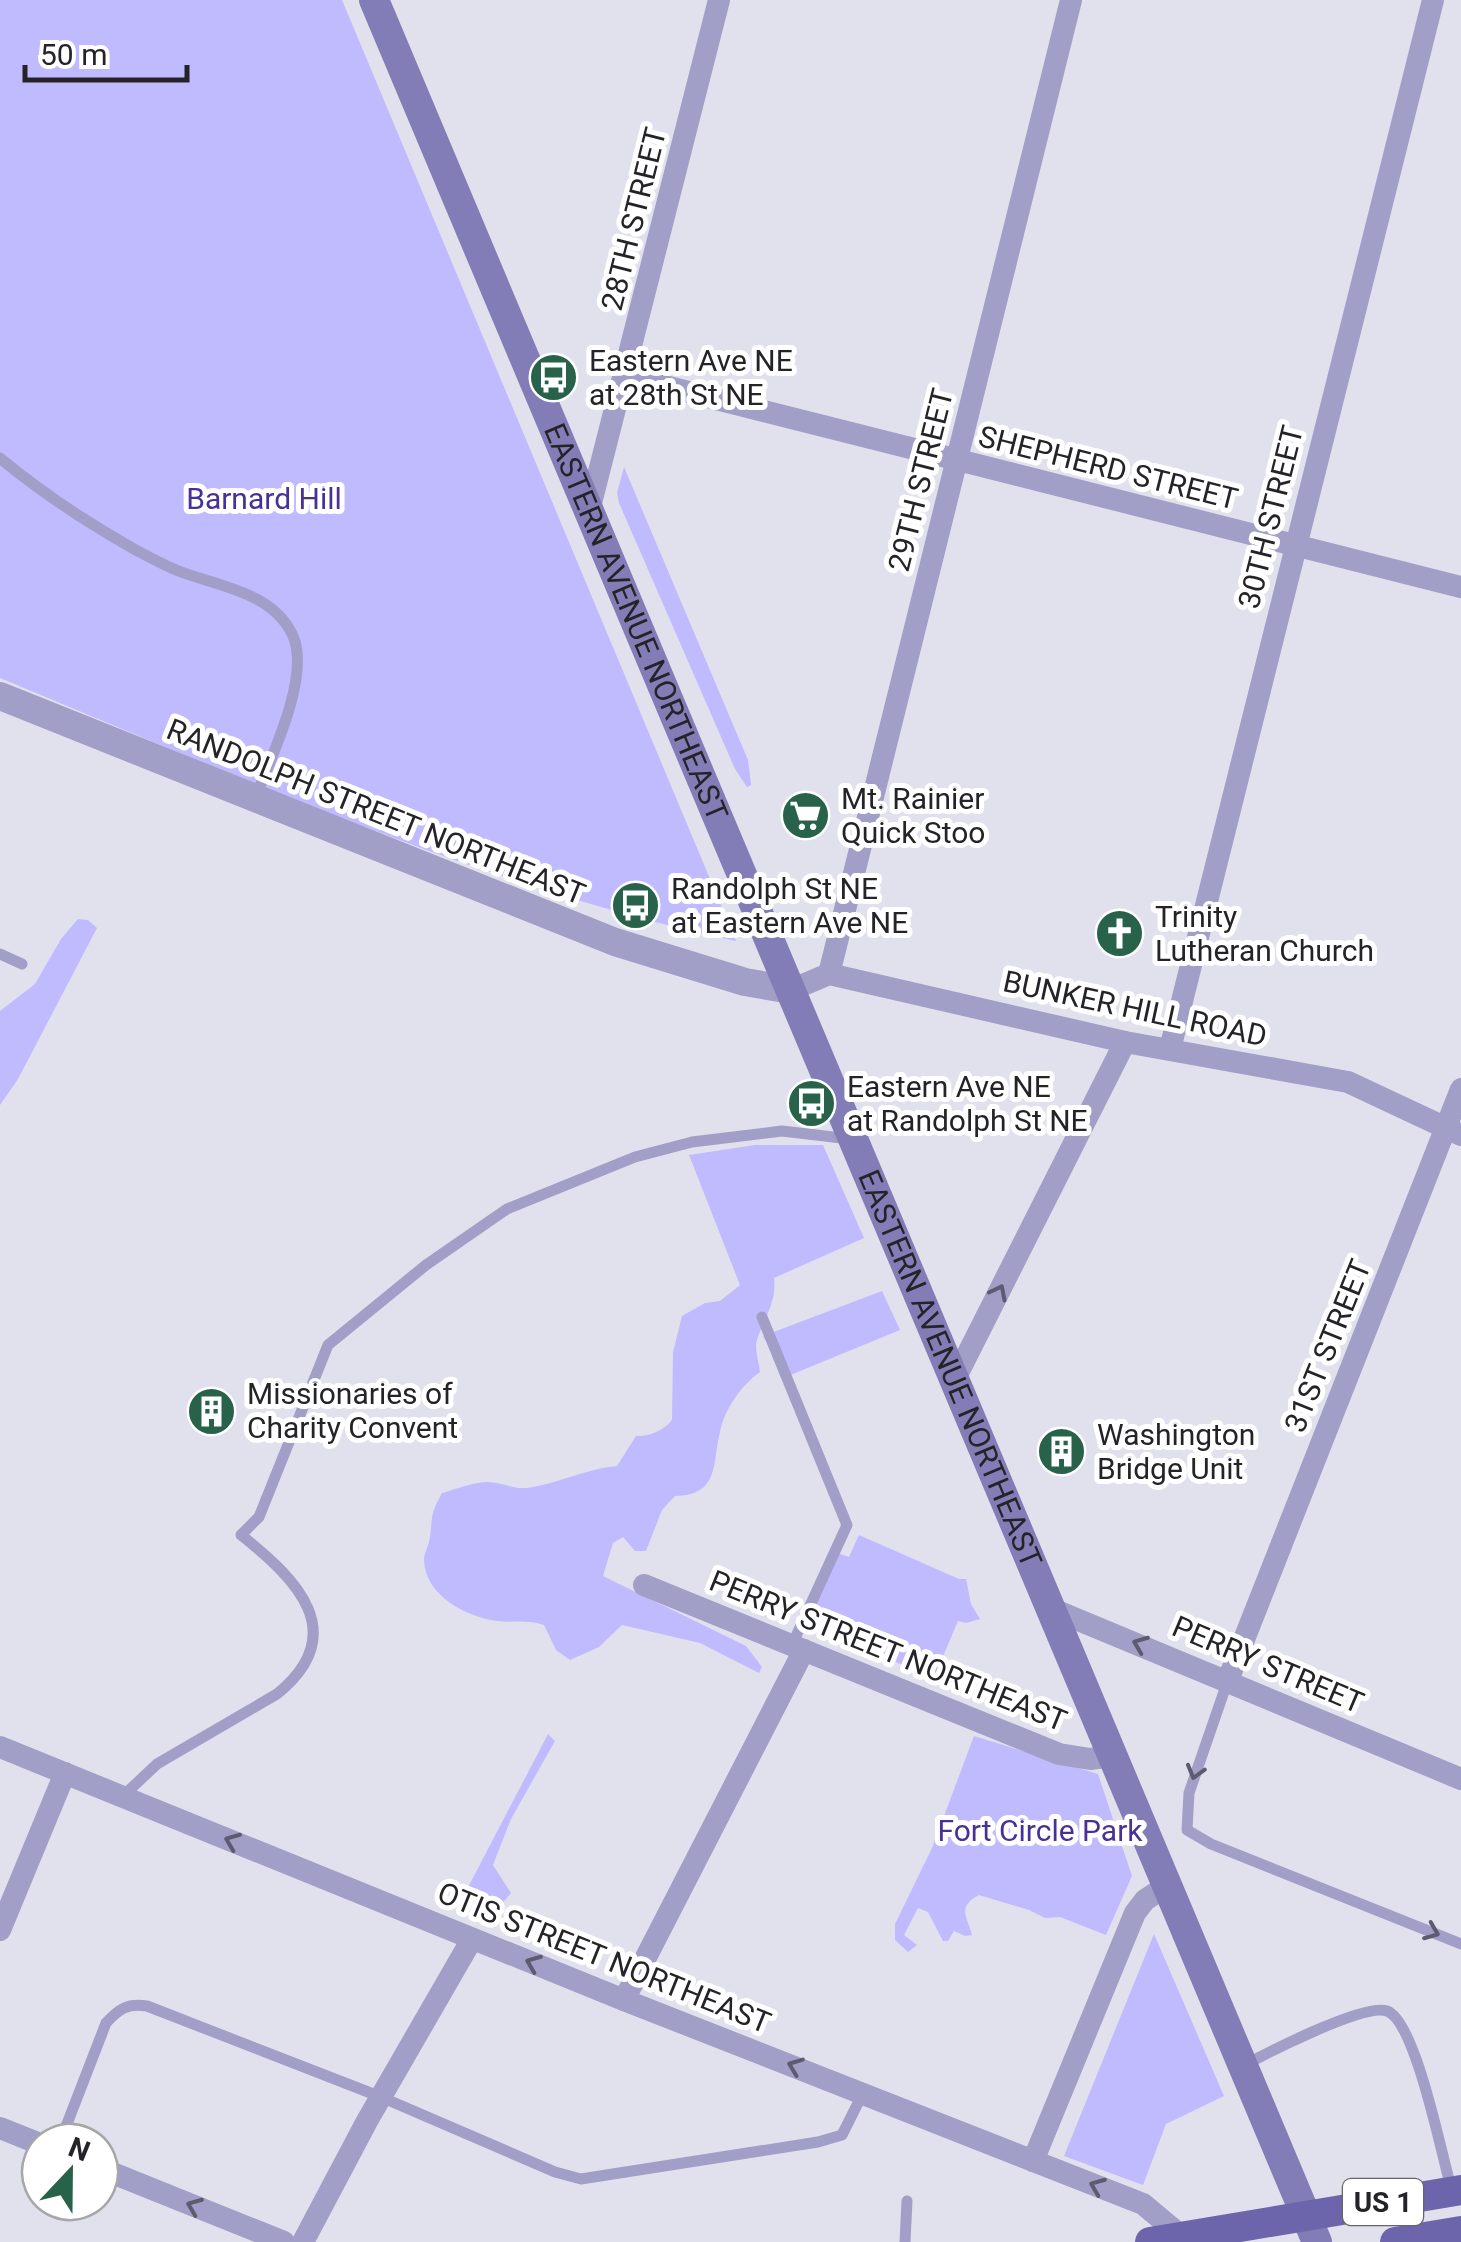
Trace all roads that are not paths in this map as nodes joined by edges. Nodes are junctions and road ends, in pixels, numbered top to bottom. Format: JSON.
{"nodes":[{"id":1,"x":374,"y":0,"type":"edge"},
{"id":2,"x":720,"y":0,"type":"edge"},
{"id":3,"x":1071,"y":0,"type":"edge"},
{"id":4,"x":1433,"y":0,"type":"edge"},
{"id":5,"x":625,"y":376,"type":"junction"},
{"id":6,"x":0,"y":458,"type":"edge"},
{"id":7,"x":957,"y":462,"type":"junction"},
{"id":8,"x":589,"y":510,"type":"junction"},
{"id":9,"x":1294,"y":546,"type":"junction"},
{"id":10,"x":1461,"y":587,"type":"edge"},
{"id":11,"x":0,"y":696,"type":"edge"},
{"id":12,"x":255,"y":798,"type":"junction"},
{"id":13,"x":0,"y":954,"type":"edge"},
{"id":14,"x":22,"y":964,"type":"dead end"},
{"id":15,"x":829,"y":974,"type":"junction"},
{"id":16,"x":791,"y":990,"type":"junction"},
{"id":17,"x":1125,"y":1042,"type":"junction"},
{"id":18,"x":1170,"y":1049,"type":"junction"},
{"id":19,"x":1461,"y":1089,"type":"edge"},
{"id":20,"x":1454,"y":1131,"type":"edge"},
{"id":21,"x":854,"y":1139,"type":"junction"},
{"id":22,"x":762,"y":1317,"type":"dead end"},
{"id":23,"x":955,"y":1379,"type":"junction"},
{"id":24,"x":644,"y":1585,"type":"dead end"},
{"id":25,"x":1052,"y":1609,"type":"junction"},
{"id":26,"x":798,"y":1648,"type":"junction"},
{"id":27,"x":1228,"y":1680,"type":"junction"},
{"id":28,"x":0,"y":1747,"type":"edge"},
{"id":29,"x":1114,"y":1756,"type":"junction"},
{"id":30,"x":65,"y":1773,"type":"junction"},
{"id":31,"x":1461,"y":1779,"type":"edge"},
{"id":32,"x":122,"y":1797,"type":"junction"},
{"id":33,"x":1168,"y":1885,"type":"junction"},
{"id":34,"x":0,"y":1930,"type":"edge"},
{"id":35,"x":472,"y":1939,"type":"junction"},
{"id":36,"x":1461,"y":1944,"type":"edge"},
{"id":37,"x":624,"y":2000,"type":"junction"},
{"id":38,"x":1243,"y":2066,"type":"junction"},
{"id":39,"x":864,"y":2093,"type":"junction"},
{"id":40,"x":381,"y":2096,"type":"junction"},
{"id":41,"x":68,"y":2122,"type":"edge"},
{"id":42,"x":1033,"y":2160,"type":"junction"},
{"id":43,"x":120,"y":2176,"type":"edge"},
{"id":44,"x":1457,"y":2190,"type":"edge"},
{"id":45,"x":907,"y":2202,"type":"dead end"},
{"id":46,"x":1311,"y":2229,"type":"edge"},
{"id":47,"x":1461,"y":2231,"type":"edge"},
{"id":48,"x":1180,"y":2236,"type":"junction"},
{"id":49,"x":284,"y":2242,"type":"edge"},
{"id":50,"x":303,"y":2242,"type":"edge"},
{"id":51,"x":905,"y":2242,"type":"edge"},
{"id":52,"x":1150,"y":2242,"type":"edge"},
{"id":53,"x":1395,"y":2242,"type":"edge"}],
"edges":[{"from":1,"to":8,"type":"main road","name":"EASTERN AVENUE NORTHEAST"},
{"from":2,"to":5,"type":"street","name":"28TH STREET"},
{"from":3,"to":7,"type":"street","name":"29TH STREET"},
{"from":4,"to":9,"type":"street","name":"30TH STREET"},
{"from":5,"to":7,"type":"street","name":"SHEPHERD STREET"},
{"from":5,"to":8,"type":"street","name":"28TH STREET"},
{"from":6,"to":12,"type":"lane"},
{"from":7,"to":9,"type":"street","name":"SHEPHERD STREET"},
{"from":7,"to":15,"type":"street","name":"29TH STREET"},
{"from":8,"to":16,"type":"main road","name":"EASTERN AVENUE NORTHEAST"},
{"from":9,"to":10,"type":"street","name":"SHEPHERD STREET"},
{"from":9,"to":18,"type":"street","name":"30TH STREET"},
{"from":11,"to":12,"type":"street","name":"RANDOLPH STREET NORTHEAST"},
{"from":12,"to":16,"type":"street","name":"RANDOLPH STREET NORTHEAST"},
{"from":13,"to":14,"type":"lane"},
{"from":15,"to":16,"type":"street"},
{"from":15,"to":17,"type":"street","name":"BUNKER HILL ROAD"},
{"from":16,"to":21,"type":"main road","name":"EASTERN AVENUE NORTHEAST"},
{"from":17,"to":18,"type":"street","name":"BUNKER HILL ROAD"},
{"from":23,"to":17,"type":"street","one_way":true},
{"from":18,"to":20,"type":"street","name":"BUNKER HILL ROAD"},
{"from":19,"to":20,"type":"street","name":"31ST STREET"},
{"from":20,"to":27,"type":"street","name":"31ST STREET"},
{"from":21,"to":23,"type":"main road","name":"EASTERN AVENUE NORTHEAST"},
{"from":21,"to":32,"type":"lane"},
{"from":22,"to":26,"type":"lane"},
{"from":23,"to":25,"type":"main road","name":"EASTERN AVENUE NORTHEAST"},
{"from":24,"to":26,"type":"street","name":"PERRY STREET NORTHEAST"},
{"from":27,"to":25,"type":"street","name":"PERRY STREET","one_way":true},
{"from":25,"to":29,"type":"main road","name":"EASTERN AVENUE NORTHEAST"},
{"from":26,"to":29,"type":"street","name":"PERRY STREET NORTHEAST"},
{"from":26,"to":37,"type":"street"},
{"from":27,"to":31,"type":"street","name":"PERRY STREET"},
{"from":27,"to":36,"type":"lane","one_way":true},
{"from":28,"to":30,"type":"street","name":"OTIS STREET NORTHEAST"},
{"from":29,"to":33,"type":"main road","name":"EASTERN AVENUE NORTHEAST"},
{"from":30,"to":32,"type":"street","name":"OTIS STREET NORTHEAST"},
{"from":30,"to":34,"type":"street"},
{"from":35,"to":32,"type":"street","name":"OTIS STREET NORTHEAST","one_way":true},
{"from":33,"to":38,"type":"main road","name":"EASTERN AVENUE NORTHEAST"},
{"from":33,"to":42,"type":"street"},
{"from":37,"to":35,"type":"street","name":"OTIS STREET NORTHEAST","one_way":true},
{"from":35,"to":40,"type":"street"},
{"from":39,"to":37,"type":"street","name":"OTIS STREET NORTHEAST","one_way":true},
{"from":38,"to":44,"type":"lane"},
{"from":38,"to":46,"type":"main road","name":"EASTERN AVENUE NORTHEAST"},
{"from":39,"to":40,"type":"lane"},
{"from":39,"to":42,"type":"street","name":"OTIS STREET NORTHEAST"},
{"from":40,"to":41,"type":"lane"},
{"from":40,"to":50,"type":"street"},
{"from":48,"to":42,"type":"street","name":"OTIS STREET NORTHEAST","one_way":true},
{"from":49,"to":43,"type":"street","one_way":true},
{"from":44,"to":46,"type":"main road","number":"US 1"},
{"from":45,"to":51,"type":"lane"},
{"from":46,"to":48,"type":"main road","number":"US 1"},
{"from":47,"to":53,"type":"main road","number":"US 1"},
{"from":48,"to":52,"type":"main road","number":"US 1"}]}
